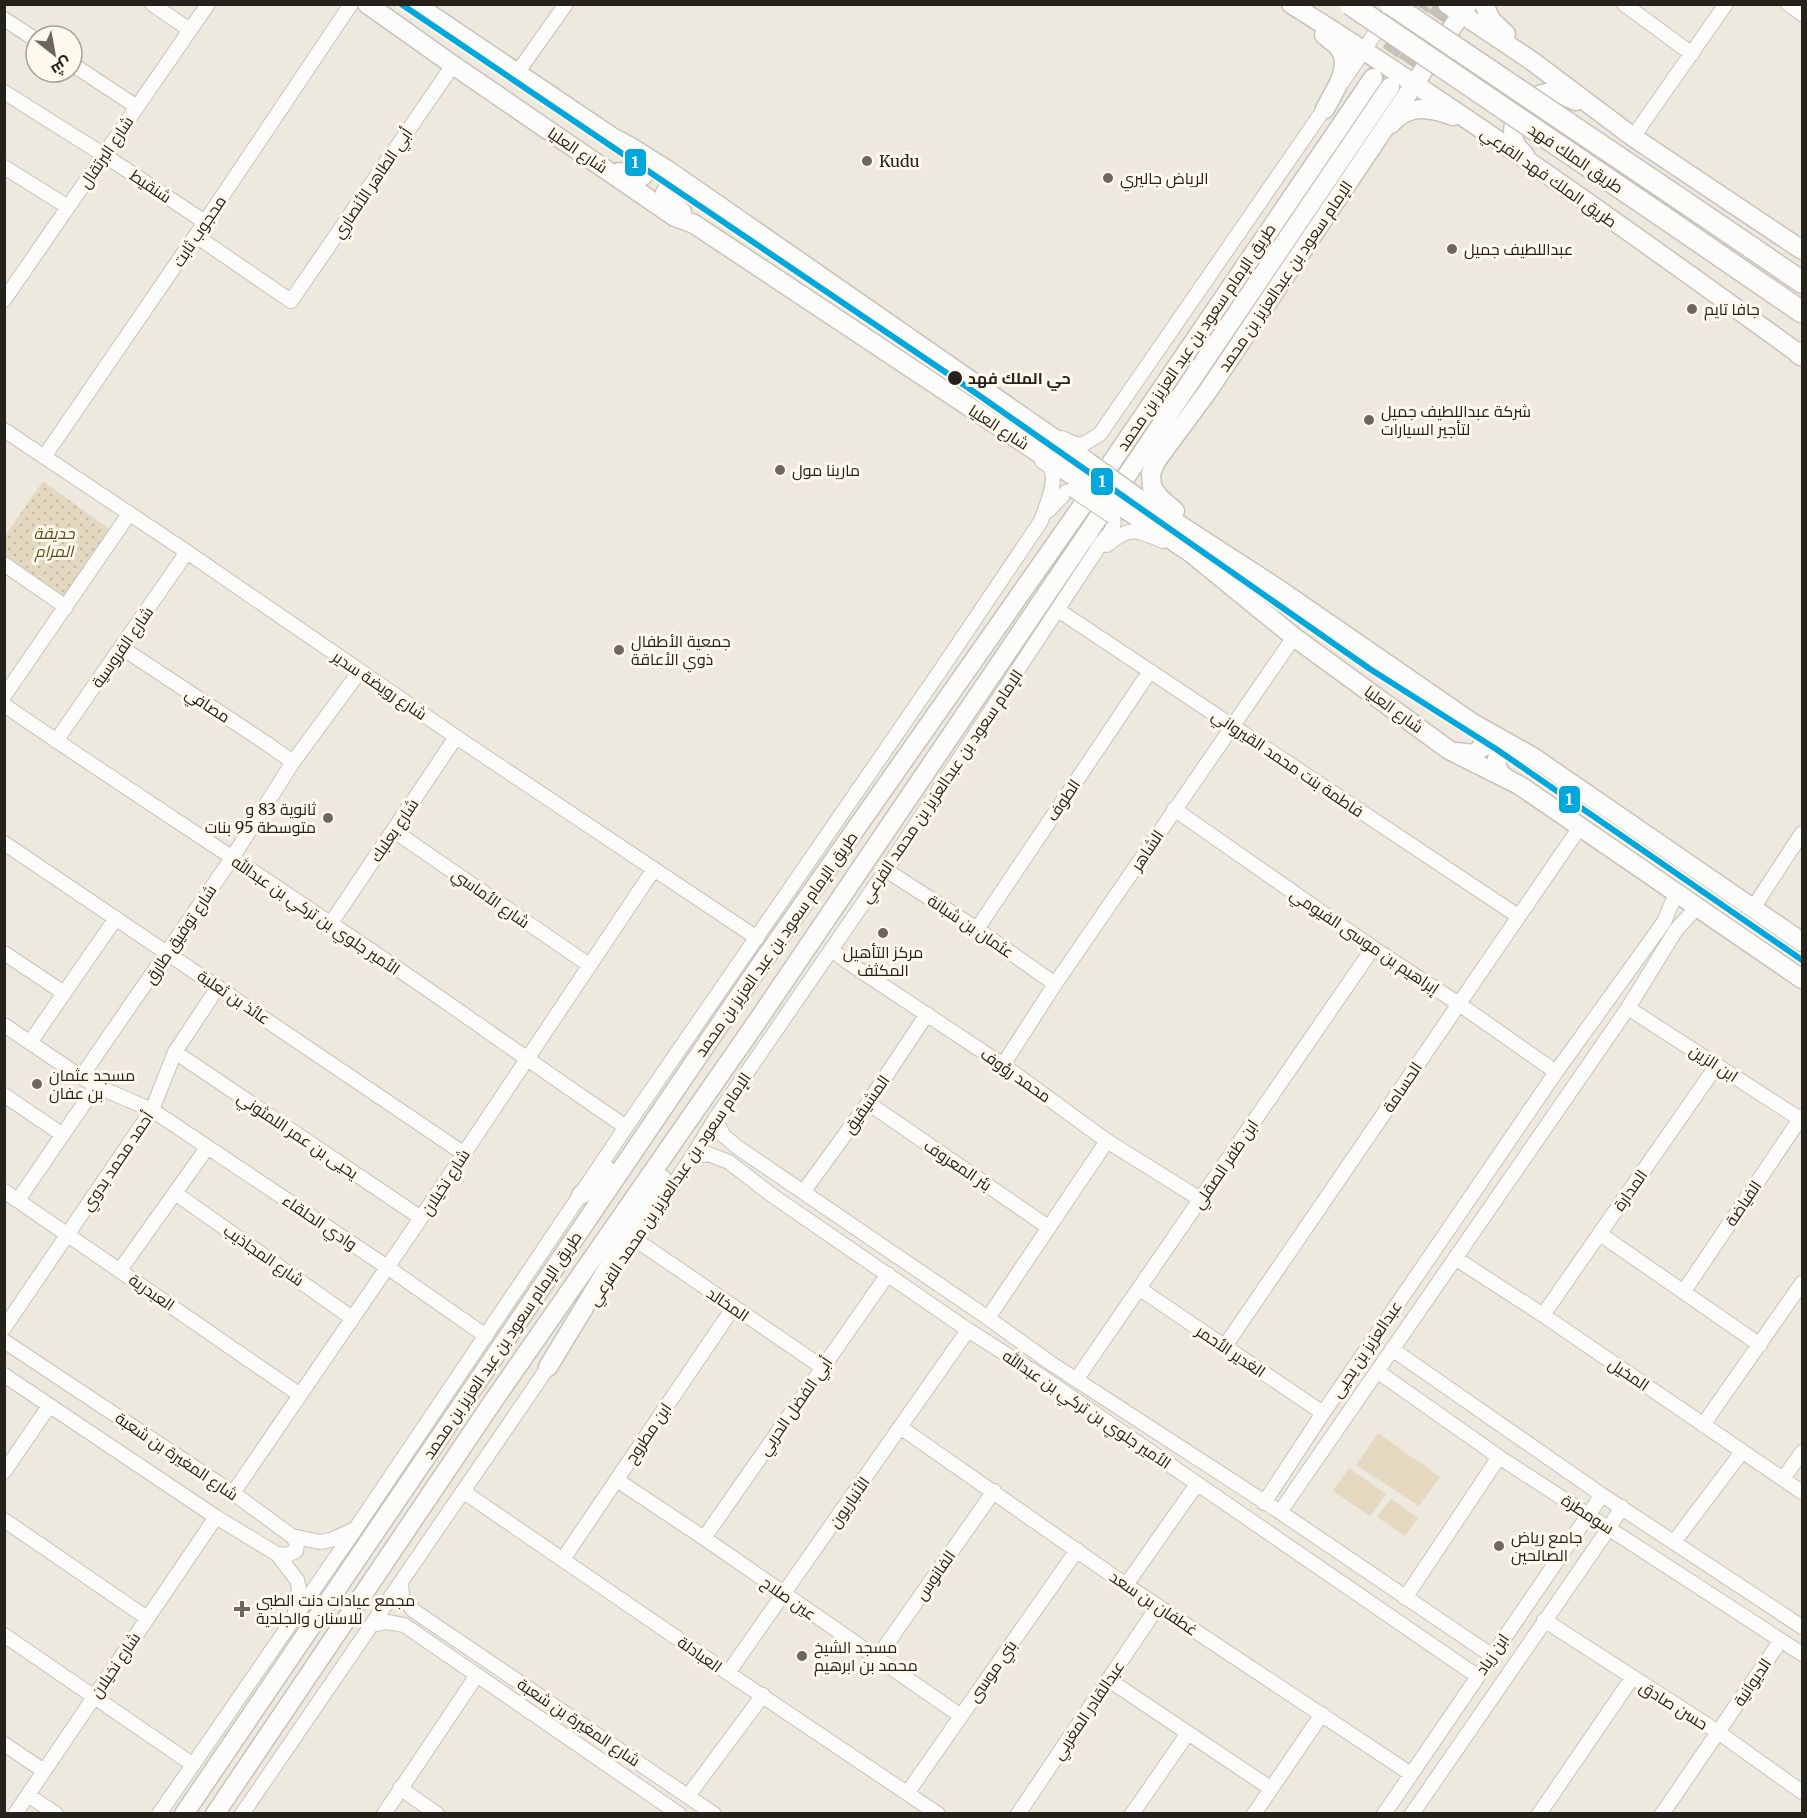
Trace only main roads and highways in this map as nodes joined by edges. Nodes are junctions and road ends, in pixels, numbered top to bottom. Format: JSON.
{"nodes":[{"id":1,"x":367,"y":4,"type":"edge"},
{"id":2,"x":415,"y":4,"type":"edge"},
{"id":3,"x":1350,"y":4,"type":"edge"},
{"id":4,"x":1393,"y":4,"type":"edge"},
{"id":5,"x":1484,"y":4,"type":"edge"},
{"id":6,"x":1292,"y":5,"type":"edge"},
{"id":7,"x":1459,"y":8,"type":"edge"},
{"id":8,"x":1532,"y":61,"type":"junction"},
{"id":9,"x":1373,"y":78,"type":"tunnel mouth"},
{"id":10,"x":1413,"y":84,"type":"junction"},
{"id":11,"x":1390,"y":87,"type":"tunnel mouth"},
{"id":12,"x":1325,"y":109,"type":"road end"},
{"id":13,"x":1600,"y":111,"type":"junction"},
{"id":14,"x":1472,"y":123,"type":"junction"},
{"id":15,"x":612,"y":137,"type":"junction"},
{"id":16,"x":1367,"y":153,"type":"junction"},
{"id":17,"x":594,"y":160,"type":"junction"},
{"id":18,"x":1535,"y":165,"type":"junction"},
{"id":19,"x":712,"y":201,"type":"junction"},
{"id":20,"x":694,"y":224,"type":"junction"},
{"id":21,"x":1803,"y":250,"type":"edge"},
{"id":22,"x":1803,"y":282,"type":"edge"},
{"id":23,"x":1803,"y":312,"type":"edge"},
{"id":24,"x":1801,"y":354,"type":"edge"},
{"id":25,"x":1124,"y":507,"type":"junction"},
{"id":26,"x":1197,"y":547,"type":"junction"},
{"id":27,"x":1471,"y":722,"type":"junction"},
{"id":28,"x":1449,"y":750,"type":"junction"},
{"id":29,"x":1533,"y":757,"type":"junction"},
{"id":30,"x":1519,"y":785,"type":"junction"},
{"id":31,"x":1803,"y":942,"type":"edge"},
{"id":32,"x":1803,"y":979,"type":"edge"},
{"id":33,"x":756,"y":1023,"type":"junction"},
{"id":34,"x":688,"y":1071,"type":"junction"},
{"id":35,"x":581,"y":1195,"type":"road end"},
{"id":36,"x":548,"y":1367,"type":"road end"},
{"id":37,"x":184,"y":1814,"type":"edge"},
{"id":38,"x":215,"y":1814,"type":"edge"}],
"edges":[{"from":1,"to":17,"type":"main road","name":"شارع العليا"},
{"from":2,"to":15,"type":"main road","name":"شارع العليا"},
{"from":3,"to":23,"type":"highway","name":"طريق الملك فهد","bridge":true},
{"from":4,"to":22,"type":"highway","name":"طريق الملك فهد","bridge":true},
{"from":5,"to":8,"type":"main road"},
{"from":6,"to":10,"type":"main road","name":"طريق الملك فهد الفرعي"},
{"from":6,"to":12,"type":"main road"},
{"from":7,"to":8,"type":"main road"},
{"from":7,"to":10,"type":"main road","name":"الإمام سعود بن عبدالعزيز بن محمد"},
{"from":8,"to":13,"type":"main road"},
{"from":9,"to":34,"type":"main road","name":"طريق الإمام سعود بن عبد العزيز بن محمد"},
{"from":10,"to":14,"type":"main road","name":"طريق الملك فهد الفرعي"},
{"from":10,"to":16,"type":"main road","name":"الإمام سعود بن عبدالعزيز بن محمد"},
{"from":11,"to":33,"type":"main road","name":"طريق الإمام سعود بن عبد العزيز بن محمد"},
{"from":13,"to":18,"type":"main road"},
{"from":13,"to":21,"type":"main road"},
{"from":14,"to":16,"type":"main road"},
{"from":14,"to":18,"type":"main road","name":"طريق الملك فهد الفرعي"},
{"from":15,"to":17,"type":"main road"},
{"from":15,"to":19,"type":"main road","name":"شارع العليا"},
{"from":16,"to":26,"type":"main road","name":"الإمام سعود بن عبدالعزيز بن محمد"},
{"from":17,"to":20,"type":"main road","name":"شارع العليا"},
{"from":18,"to":24,"type":"main road","name":"طريق الملك فهد الفرعي"},
{"from":19,"to":20,"type":"main road"},
{"from":19,"to":25,"type":"main road","name":"شارع العليا","bridge":true},
{"from":20,"to":25,"type":"main road","name":"شارع العليا","bridge":true},
{"from":25,"to":26,"type":"main road","name":"شارع العليا"},
{"from":26,"to":27,"type":"main road","name":"شارع العليا"},
{"from":26,"to":28,"type":"main road","name":"شارع العليا"},
{"from":27,"to":28,"type":"main road"},
{"from":27,"to":29,"type":"main road","name":"شارع العليا"},
{"from":28,"to":30,"type":"main road","name":"شارع العليا"},
{"from":29,"to":30,"type":"main road"},
{"from":29,"to":31,"type":"main road","name":"شارع العليا"},
{"from":30,"to":32,"type":"main road","name":"شارع العليا"},
{"from":33,"to":36,"type":"main road"},
{"from":33,"to":38,"type":"main road","name":"طريق الإمام سعود بن عبد العزيز بن محمد"},
{"from":34,"to":35,"type":"main road"},
{"from":34,"to":37,"type":"main road","name":"طريق الإمام سعود بن عبد العزيز بن محمد"}]}
